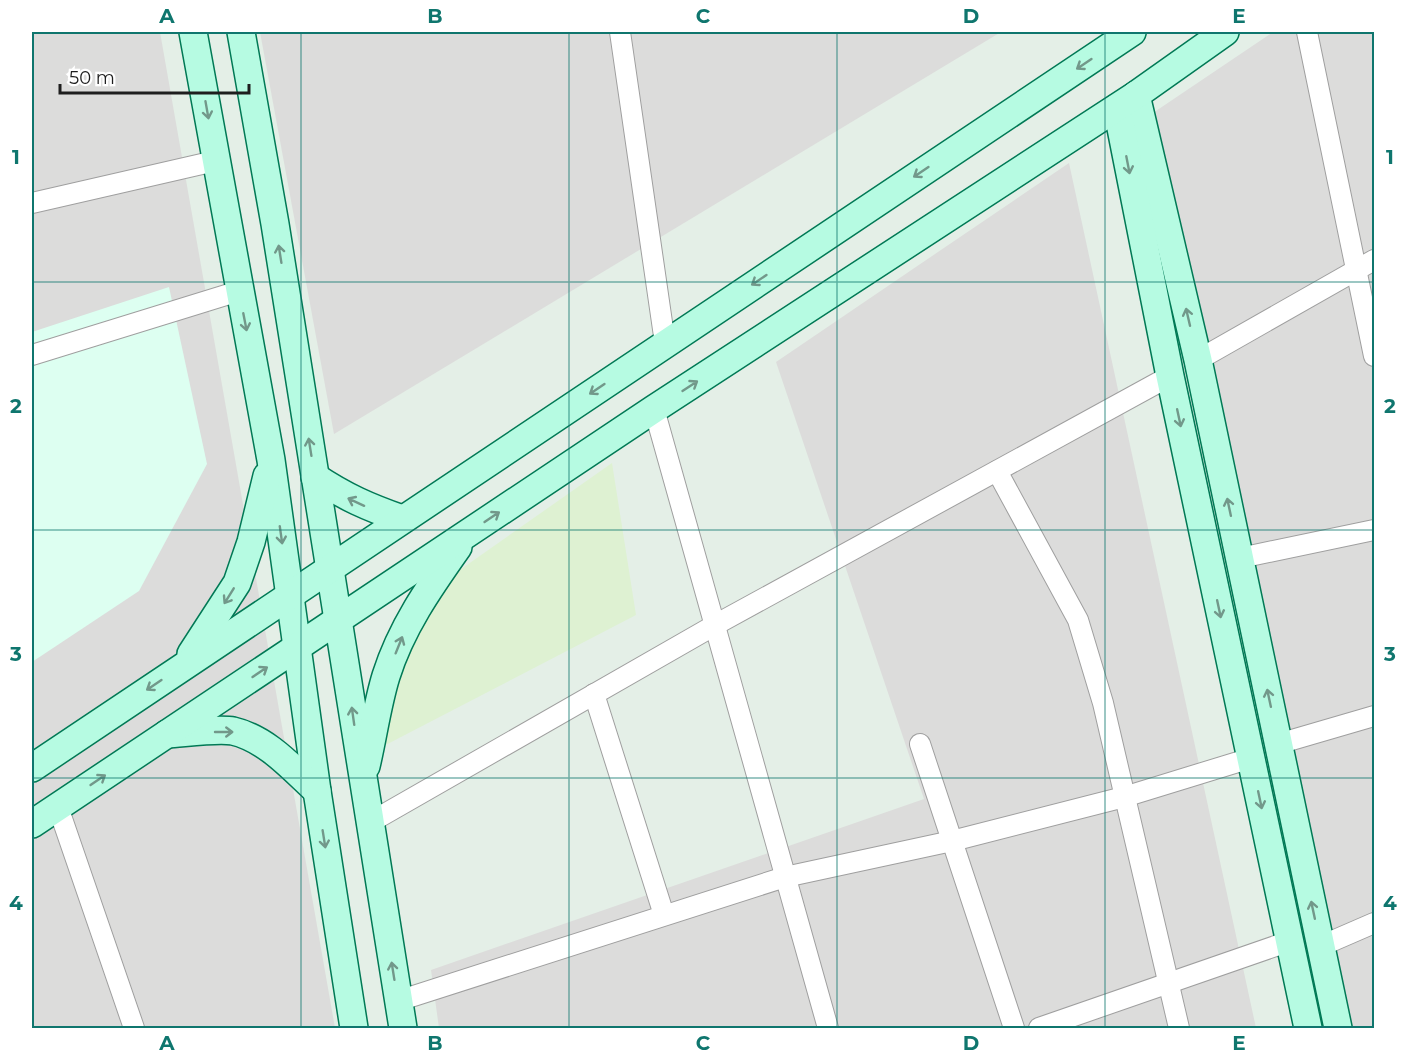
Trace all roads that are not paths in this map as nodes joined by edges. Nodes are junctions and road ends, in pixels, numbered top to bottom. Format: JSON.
{"nodes":[{"id":1,"x":193,"y":32,"type":"edge"},
{"id":2,"x":241,"y":32,"type":"edge"},
{"id":3,"x":620,"y":32,"type":"edge"},
{"id":4,"x":1132,"y":32,"type":"edge"},
{"id":5,"x":1225,"y":32,"type":"edge"},
{"id":6,"x":1307,"y":32,"type":"edge"},
{"id":7,"x":1126,"y":102,"type":"junction"},
{"id":8,"x":215,"y":160,"type":"junction"},
{"id":9,"x":32,"y":203,"type":"edge"},
{"id":10,"x":1374,"y":260,"type":"edge"},
{"id":11,"x":1356,"y":271,"type":"junction"},
{"id":12,"x":239,"y":291,"type":"junction"},
{"id":13,"x":665,"y":343,"type":"junction"},
{"id":14,"x":32,"y":355,"type":"edge"},
{"id":15,"x":1374,"y":356,"type":"edge"},
{"id":16,"x":1198,"y":360,"type":"junction"},
{"id":17,"x":1170,"y":376,"type":"junction"},
{"id":18,"x":654,"y":409,"type":"junction"},
{"id":19,"x":271,"y":460,"type":"junction"},
{"id":20,"x":997,"y":471,"type":"junction"},
{"id":21,"x":315,"y":477,"type":"junction"},
{"id":22,"x":402,"y":519,"type":"junction"},
{"id":23,"x":1374,"y":530,"type":"edge"},
{"id":24,"x":468,"y":533,"type":"junction"},
{"id":25,"x":1240,"y":558,"type":"junction"},
{"id":26,"x":330,"y":567,"type":"junction"},
{"id":27,"x":290,"y":594,"type":"junction"},
{"id":28,"x":339,"y":620,"type":"junction"},
{"id":29,"x":715,"y":625,"type":"junction"},
{"id":30,"x":297,"y":647,"type":"junction"},
{"id":31,"x":183,"y":666,"type":"junction"},
{"id":32,"x":594,"y":694,"type":"junction"},
{"id":33,"x":1374,"y":716,"type":"edge"},
{"id":34,"x":166,"y":735,"type":"junction"},
{"id":35,"x":920,"y":744,"type":"dead end"},
{"id":36,"x":1278,"y":744,"type":"junction"},
{"id":37,"x":1251,"y":758,"type":"junction"},
{"id":38,"x":32,"y":768,"type":"edge"},
{"id":39,"x":363,"y":782,"type":"junction"},
{"id":40,"x":317,"y":791,"type":"junction"},
{"id":41,"x":1124,"y":797,"type":"junction"},
{"id":42,"x":58,"y":807,"type":"junction"},
{"id":43,"x":369,"y":823,"type":"junction"},
{"id":44,"x":32,"y":824,"type":"edge"},
{"id":45,"x":952,"y":841,"type":"junction"},
{"id":46,"x":785,"y":877,"type":"junction"},
{"id":47,"x":664,"y":915,"type":"junction"},
{"id":48,"x":1374,"y":923,"type":"edge"},
{"id":49,"x":1290,"y":941,"type":"junction"},
{"id":50,"x":1321,"y":946,"type":"junction"},
{"id":51,"x":1168,"y":983,"type":"junction"},
{"id":52,"x":398,"y":1001,"type":"junction"},
{"id":53,"x":134,"y":1029,"type":"edge"},
{"id":54,"x":354,"y":1029,"type":"edge"},
{"id":55,"x":403,"y":1029,"type":"edge"},
{"id":56,"x":828,"y":1029,"type":"edge"},
{"id":57,"x":1014,"y":1029,"type":"edge"},
{"id":58,"x":1039,"y":1029,"type":"edge"},
{"id":59,"x":1179,"y":1029,"type":"edge"},
{"id":60,"x":1308,"y":1029,"type":"edge"},
{"id":61,"x":1338,"y":1029,"type":"edge"}],
"edges":[{"from":1,"to":8,"type":"main road","one_way":true},
{"from":21,"to":2,"type":"main road","one_way":true},
{"from":3,"to":13,"type":"street"},
{"from":4,"to":13,"type":"main road","one_way":true},
{"from":5,"to":7,"type":"main road"},
{"from":6,"to":11,"type":"street"},
{"from":16,"to":7,"type":"main road","one_way":true},
{"from":7,"to":17,"type":"main road","one_way":true},
{"from":18,"to":7,"type":"main road","one_way":true},
{"from":8,"to":9,"type":"street"},
{"from":8,"to":12,"type":"main road"},
{"from":10,"to":11,"type":"street"},
{"from":11,"to":15,"type":"street"},
{"from":11,"to":16,"type":"street"},
{"from":12,"to":14,"type":"street"},
{"from":12,"to":19,"type":"main road","one_way":true},
{"from":13,"to":22,"type":"main road","one_way":true},
{"from":25,"to":16,"type":"main road","one_way":true},
{"from":17,"to":20,"type":"street"},
{"from":17,"to":37,"type":"main road","one_way":true},
{"from":24,"to":18,"type":"main road","one_way":true},
{"from":18,"to":29,"type":"street"},
{"from":19,"to":27,"type":"main road","one_way":true},
{"from":19,"to":31,"type":"main road","one_way":true},
{"from":20,"to":29,"type":"street"},
{"from":20,"to":41,"type":"street"},
{"from":22,"to":21,"type":"main road","one_way":true},
{"from":21,"to":26,"type":"main road"},
{"from":22,"to":26,"type":"main road"},
{"from":23,"to":25,"type":"street"},
{"from":24,"to":28,"type":"main road"},
{"from":39,"to":24,"type":"main road","one_way":true},
{"from":36,"to":25,"type":"main road","one_way":true},
{"from":26,"to":27,"type":"main road"},
{"from":26,"to":28,"type":"main road"},
{"from":27,"to":30,"type":"main road"},
{"from":27,"to":31,"type":"main road"},
{"from":28,"to":30,"type":"main road"},
{"from":39,"to":28,"type":"main road","one_way":true},
{"from":29,"to":32,"type":"street"},
{"from":29,"to":46,"type":"street"},
{"from":34,"to":30,"type":"main road","one_way":true},
{"from":30,"to":40,"type":"main road"},
{"from":31,"to":38,"type":"main road","one_way":true},
{"from":32,"to":43,"type":"street"},
{"from":32,"to":47,"type":"street"},
{"from":33,"to":36,"type":"street"},
{"from":34,"to":40,"type":"main road","one_way":true},
{"from":42,"to":34,"type":"main road","one_way":true},
{"from":35,"to":45,"type":"street"},
{"from":50,"to":36,"type":"main road","one_way":true},
{"from":37,"to":41,"type":"street"},
{"from":37,"to":49,"type":"main road","one_way":true},
{"from":39,"to":43,"type":"main road"},
{"from":40,"to":54,"type":"main road","one_way":true},
{"from":41,"to":45,"type":"street"},
{"from":41,"to":51,"type":"street"},
{"from":42,"to":44,"type":"main road"},
{"from":42,"to":53,"type":"street"},
{"from":52,"to":43,"type":"main road","one_way":true},
{"from":45,"to":46,"type":"street"},
{"from":45,"to":57,"type":"street"},
{"from":46,"to":47,"type":"street"},
{"from":46,"to":56,"type":"street"},
{"from":47,"to":52,"type":"street"},
{"from":48,"to":50,"type":"street"},
{"from":49,"to":51,"type":"street"},
{"from":49,"to":60,"type":"main road"},
{"from":50,"to":61,"type":"main road"},
{"from":51,"to":58,"type":"street"},
{"from":51,"to":59,"type":"street"},
{"from":52,"to":55,"type":"main road"}]}
